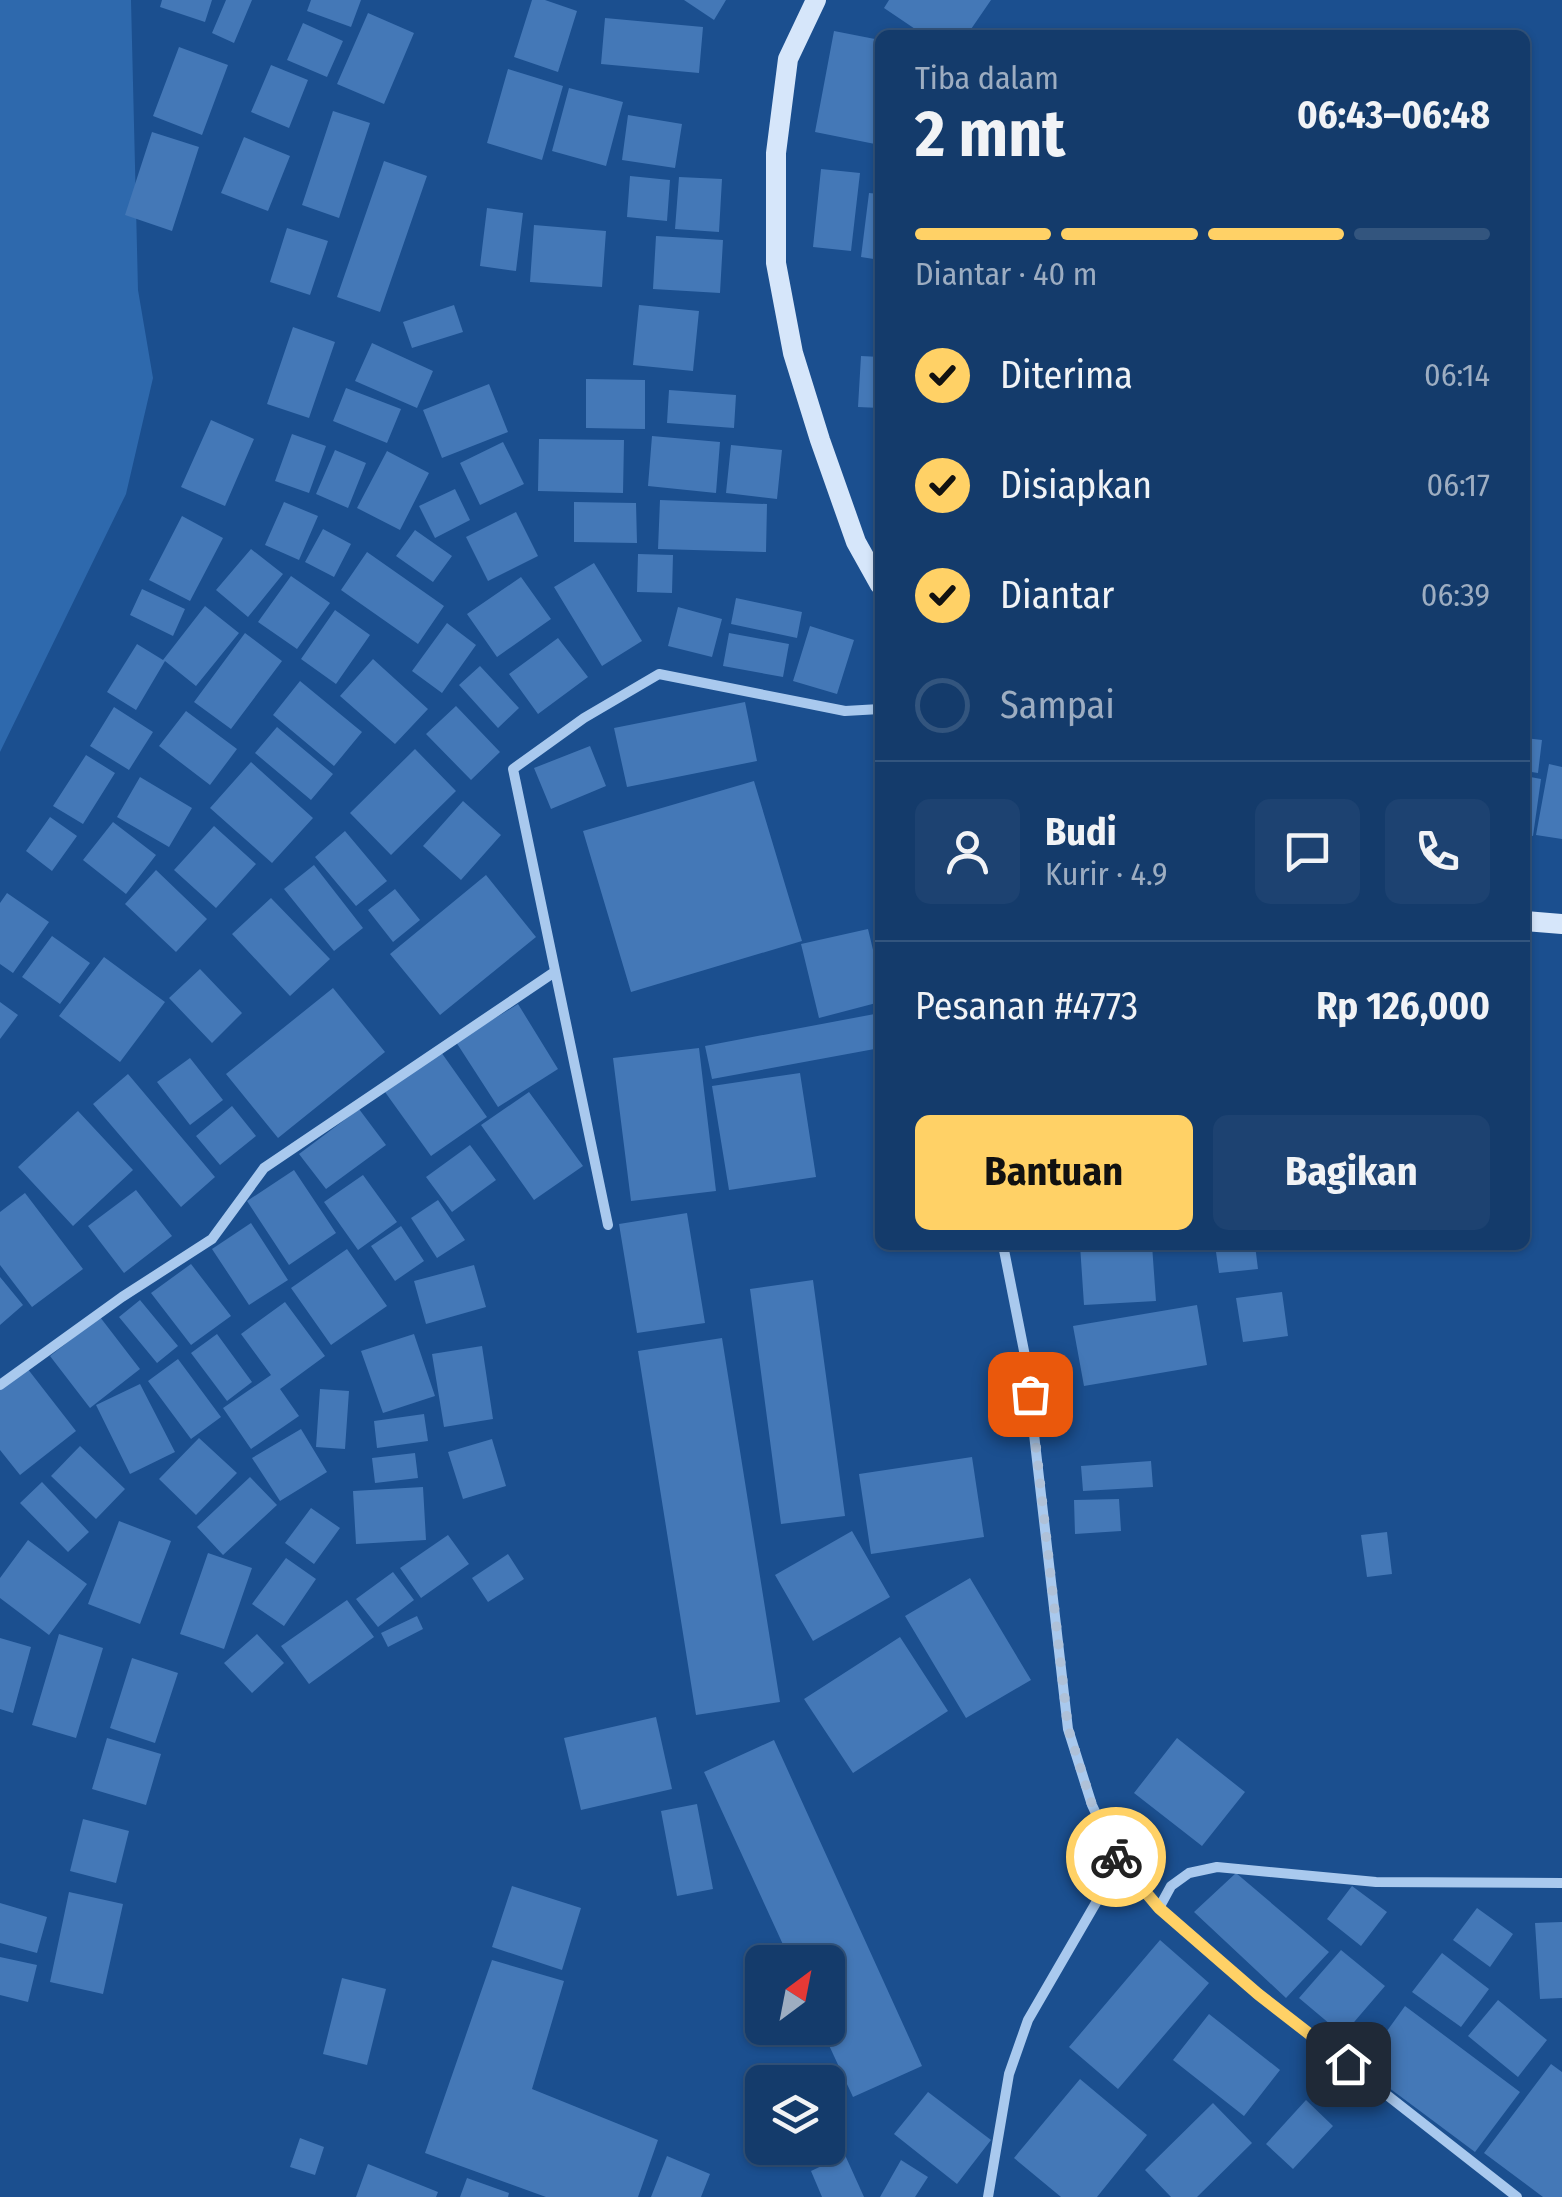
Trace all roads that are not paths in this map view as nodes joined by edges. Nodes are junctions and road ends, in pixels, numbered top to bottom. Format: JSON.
{"nodes":[{"id":1,"x":816,"y":0,"type":"edge"},
{"id":2,"x":875,"y":576,"type":"edge"},
{"id":3,"x":875,"y":710,"type":"edge"},
{"id":4,"x":1530,"y":921,"type":"edge"},
{"id":5,"x":1562,"y":924,"type":"edge"},
{"id":6,"x":553,"y":973,"type":"junction"},
{"id":7,"x":608,"y":1225,"type":"dead end"},
{"id":8,"x":1004,"y":1250,"type":"edge"},
{"id":9,"x":0,"y":1385,"type":"edge"},
{"id":10,"x":1120,"y":1863,"type":"junction"},
{"id":11,"x":1562,"y":1883,"type":"edge"},
{"id":12,"x":1159,"y":1908,"type":"junction"},
{"id":13,"x":988,"y":2197,"type":"edge"},
{"id":14,"x":1517,"y":2197,"type":"edge"}],
"edges":[{"from":1,"to":2,"type":"main road"},
{"from":3,"to":6,"type":"street"},
{"from":4,"to":5,"type":"main road"},
{"from":6,"to":7,"type":"street"},
{"from":6,"to":9,"type":"street"},
{"from":8,"to":10,"type":"street"},
{"from":10,"to":12,"type":"street"},
{"from":10,"to":13,"type":"street"},
{"from":11,"to":12,"type":"street"},
{"from":12,"to":14,"type":"street"}]}
